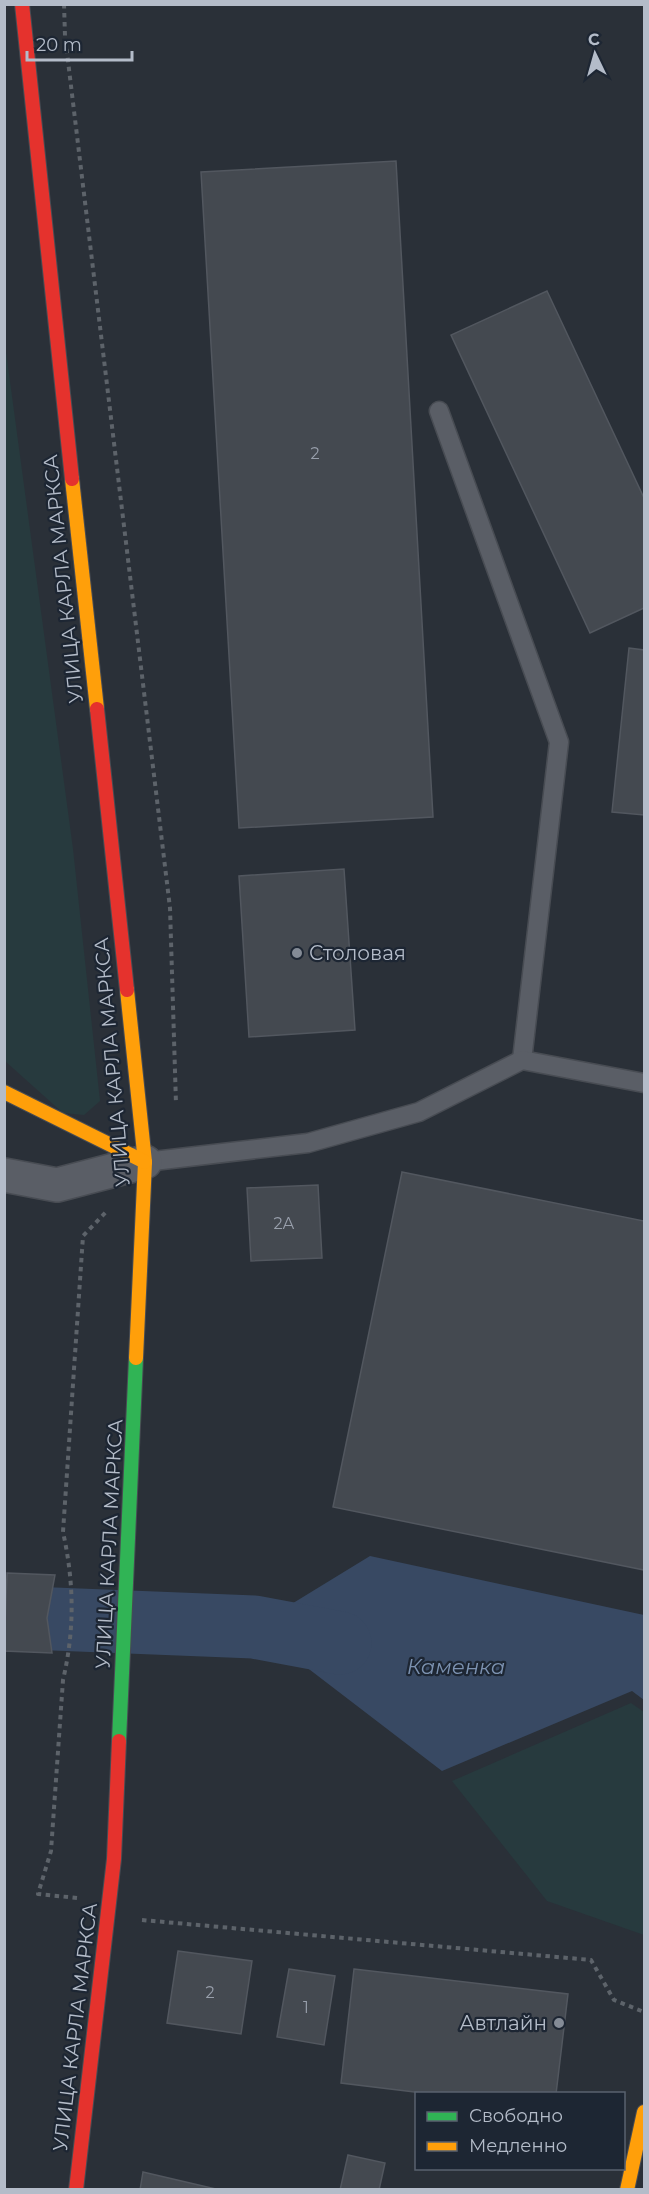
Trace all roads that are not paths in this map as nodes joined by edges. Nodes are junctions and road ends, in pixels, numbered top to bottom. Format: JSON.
{"nodes":[{"id":1,"x":22,"y":4,"type":"edge"},
{"id":2,"x":439,"y":411,"type":"dead end"},
{"id":3,"x":522,"y":1059,"type":"junction"},
{"id":4,"x":645,"y":1083,"type":"edge"},
{"id":5,"x":4,"y":1092,"type":"edge"},
{"id":6,"x":145,"y":1162,"type":"junction"},
{"id":7,"x":4,"y":1175,"type":"edge"},
{"id":8,"x":645,"y":2112,"type":"edge"},
{"id":9,"x":76,"y":2190,"type":"edge"},
{"id":10,"x":627,"y":2190,"type":"edge"}],
"edges":[{"from":1,"to":6,"type":"main road","name":"УЛИЦА КАРЛА МАРКСА"},
{"from":2,"to":3,"type":"lane"},
{"from":3,"to":4,"type":"lane"},
{"from":3,"to":6,"type":"lane"},
{"from":5,"to":6,"type":"main road"},
{"from":6,"to":7,"type":"street"},
{"from":6,"to":9,"type":"main road","name":"УЛИЦА КАРЛА МАРКСА"},
{"from":8,"to":10,"type":"main road"}]}
